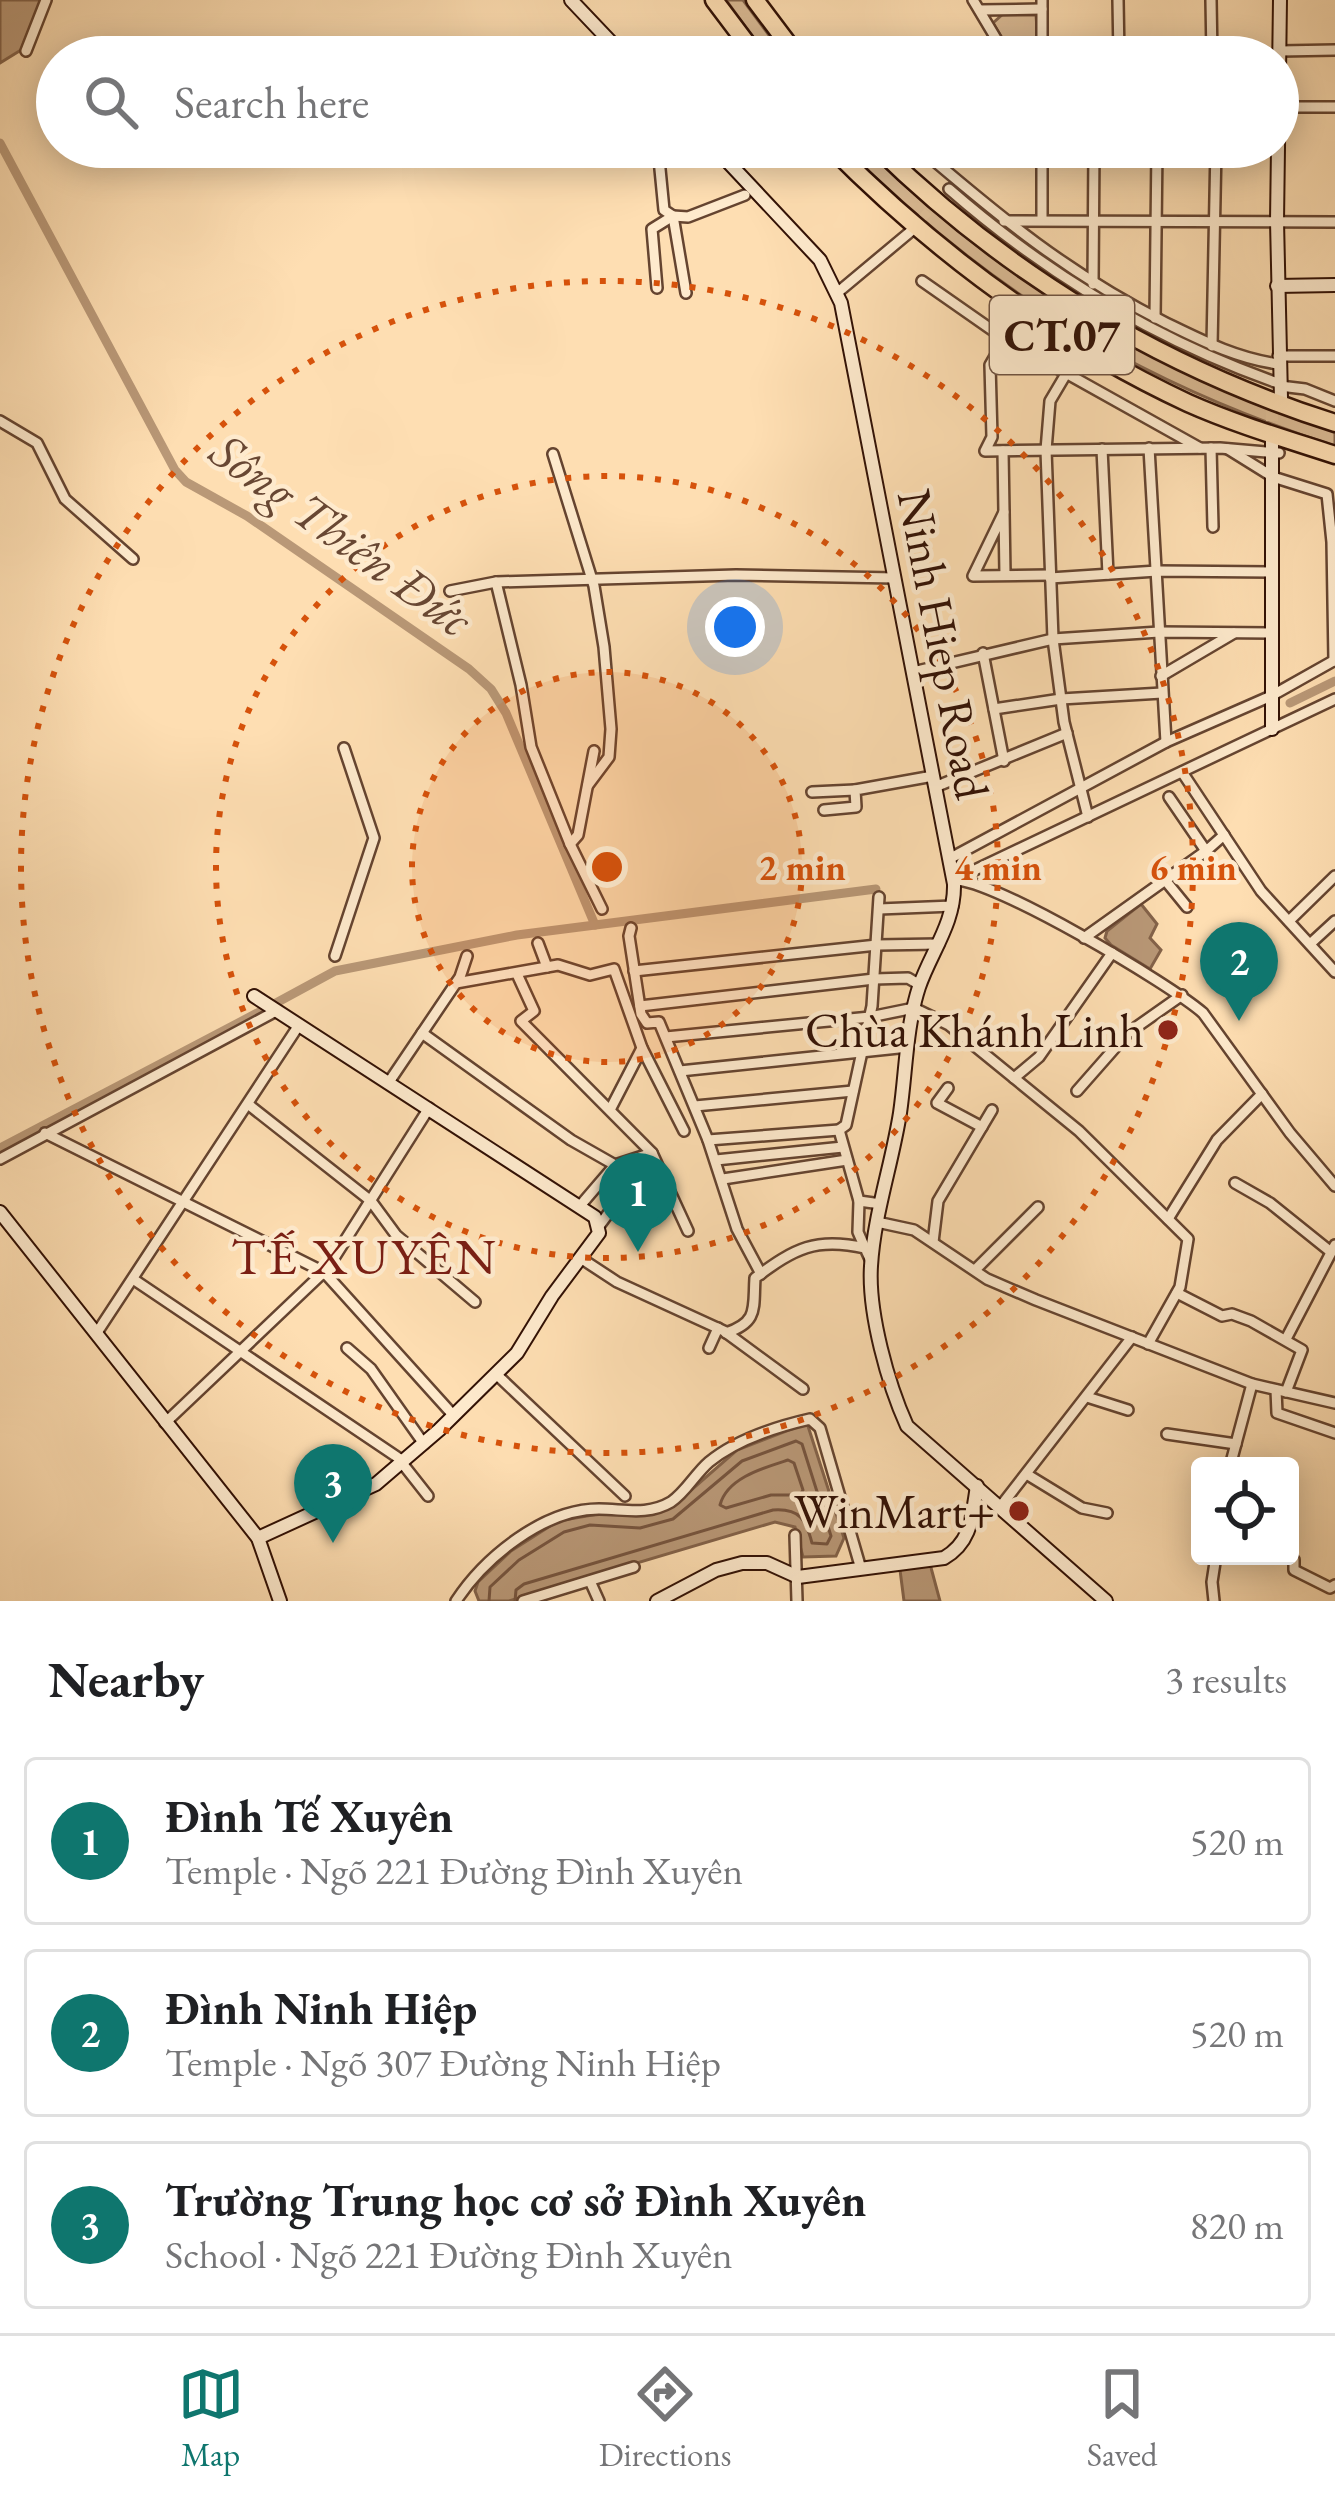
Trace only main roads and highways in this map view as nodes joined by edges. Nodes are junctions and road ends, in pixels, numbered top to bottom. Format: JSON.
{"nodes":[{"id":1,"x":571,"y":0,"type":"edge"},
{"id":2,"x":714,"y":0,"type":"edge"},
{"id":3,"x":755,"y":0,"type":"edge"},
{"id":4,"x":1280,"y":0,"type":"edge"},
{"id":5,"x":605,"y":36,"type":"edge"},
{"id":6,"x":741,"y":36,"type":"edge"},
{"id":7,"x":782,"y":36,"type":"edge"},
{"id":8,"x":1280,"y":36,"type":"edge"},
{"id":9,"x":733,"y":168,"type":"edge"},
{"id":10,"x":854,"y":168,"type":"edge"},
{"id":11,"x":900,"y":168,"type":"edge"},
{"id":12,"x":1278,"y":168,"type":"edge"},
{"id":13,"x":1335,"y":285,"type":"edge"},
{"id":14,"x":1277,"y":286,"type":"junction"},
{"id":15,"x":1277,"y":390,"type":"tunnel mouth"},
{"id":16,"x":1335,"y":423,"type":"edge"},
{"id":17,"x":1276,"y":446,"type":"tunnel mouth"},
{"id":18,"x":1335,"y":455,"type":"edge"},
{"id":19,"x":1272,"y":729,"type":"road end"},
{"id":20,"x":254,"y":996,"type":"dead end"},
{"id":21,"x":0,"y":1212,"type":"edge"},
{"id":22,"x":977,"y":1486,"type":"junction"},
{"id":23,"x":258,"y":1538,"type":"junction"},
{"id":24,"x":660,"y":1600,"type":"edge"},
{"id":25,"x":280,"y":1601,"type":"edge"},
{"id":26,"x":1106,"y":1601,"type":"edge"}],
"edges":[{"from":1,"to":5,"type":"main road"},
{"from":2,"to":6,"type":"highway"},
{"from":3,"to":7,"type":"highway"},
{"from":4,"to":8,"type":"main road"},
{"from":9,"to":22,"type":"main road","name":"Ninh Hiep Road"},
{"from":10,"to":18,"type":"highway","number":"CT.07"},
{"from":11,"to":16,"type":"highway","number":"CT.07"},
{"from":12,"to":14,"type":"main road"},
{"from":13,"to":14,"type":"main road"},
{"from":14,"to":15,"type":"main road"},
{"from":17,"to":19,"type":"main road"},
{"from":20,"to":23,"type":"main road"},
{"from":21,"to":23,"type":"main road"},
{"from":22,"to":24,"type":"main road"},
{"from":22,"to":26,"type":"main road","name":"Ninh Hiep Road"},
{"from":23,"to":25,"type":"main road"}]}
